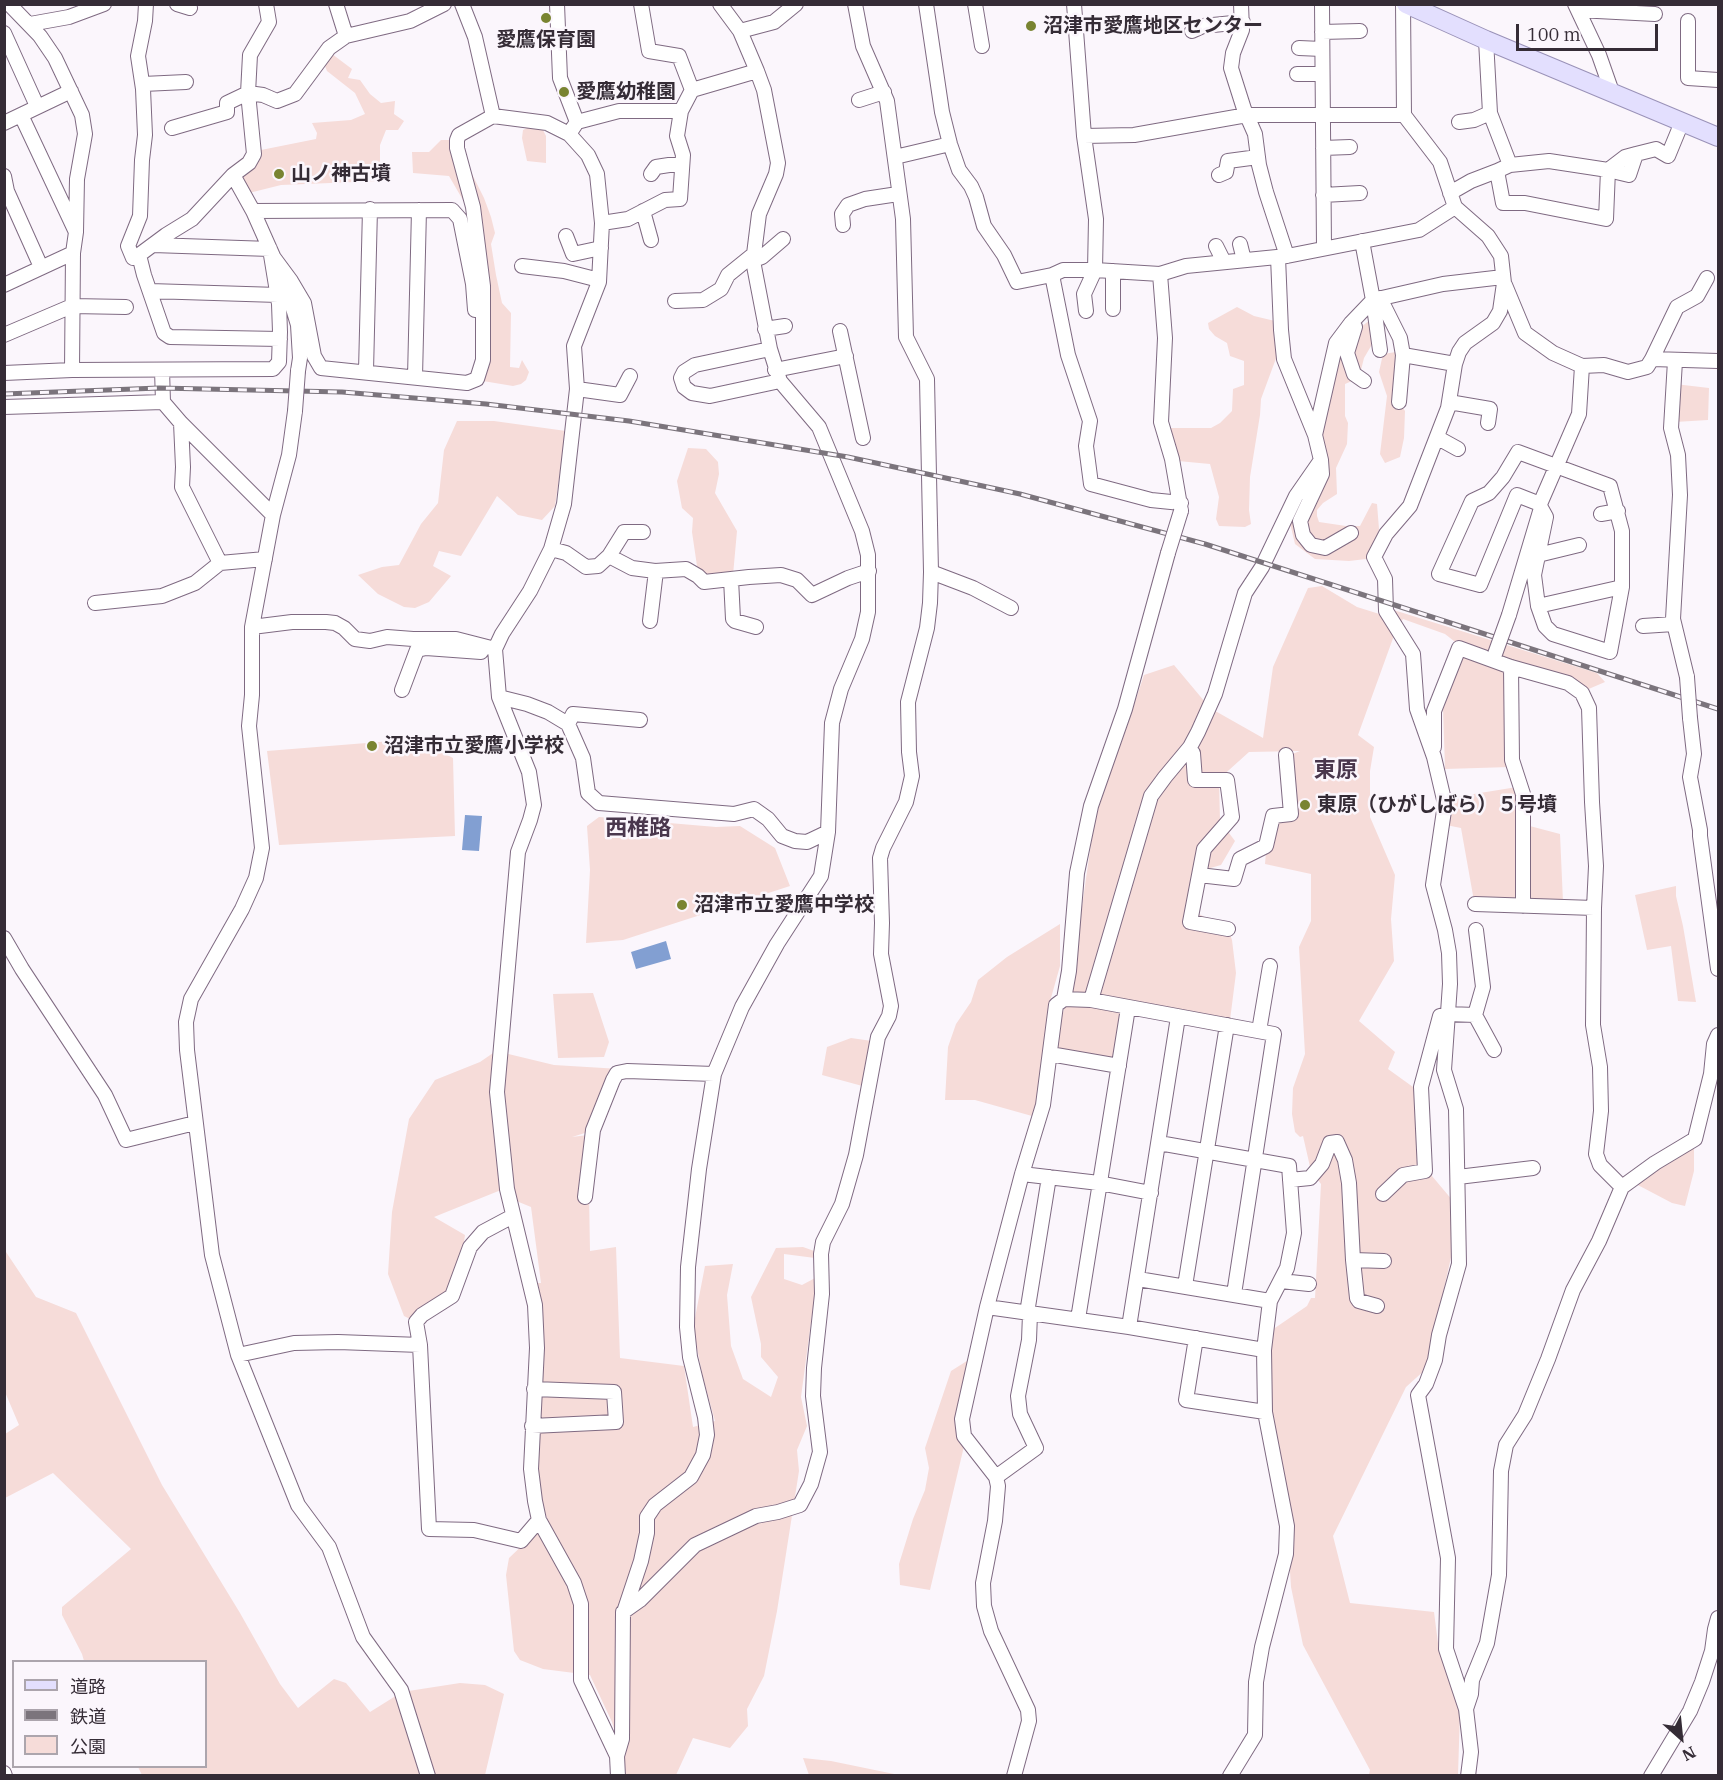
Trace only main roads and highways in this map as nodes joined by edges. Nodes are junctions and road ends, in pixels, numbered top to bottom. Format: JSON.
{"nodes":[{"id":1,"x":1405,"y":4,"type":"edge"},
{"id":2,"x":1718,"y":136,"type":"edge"}],
"edges":[{"from":1,"to":2,"type":"main road"}]}
